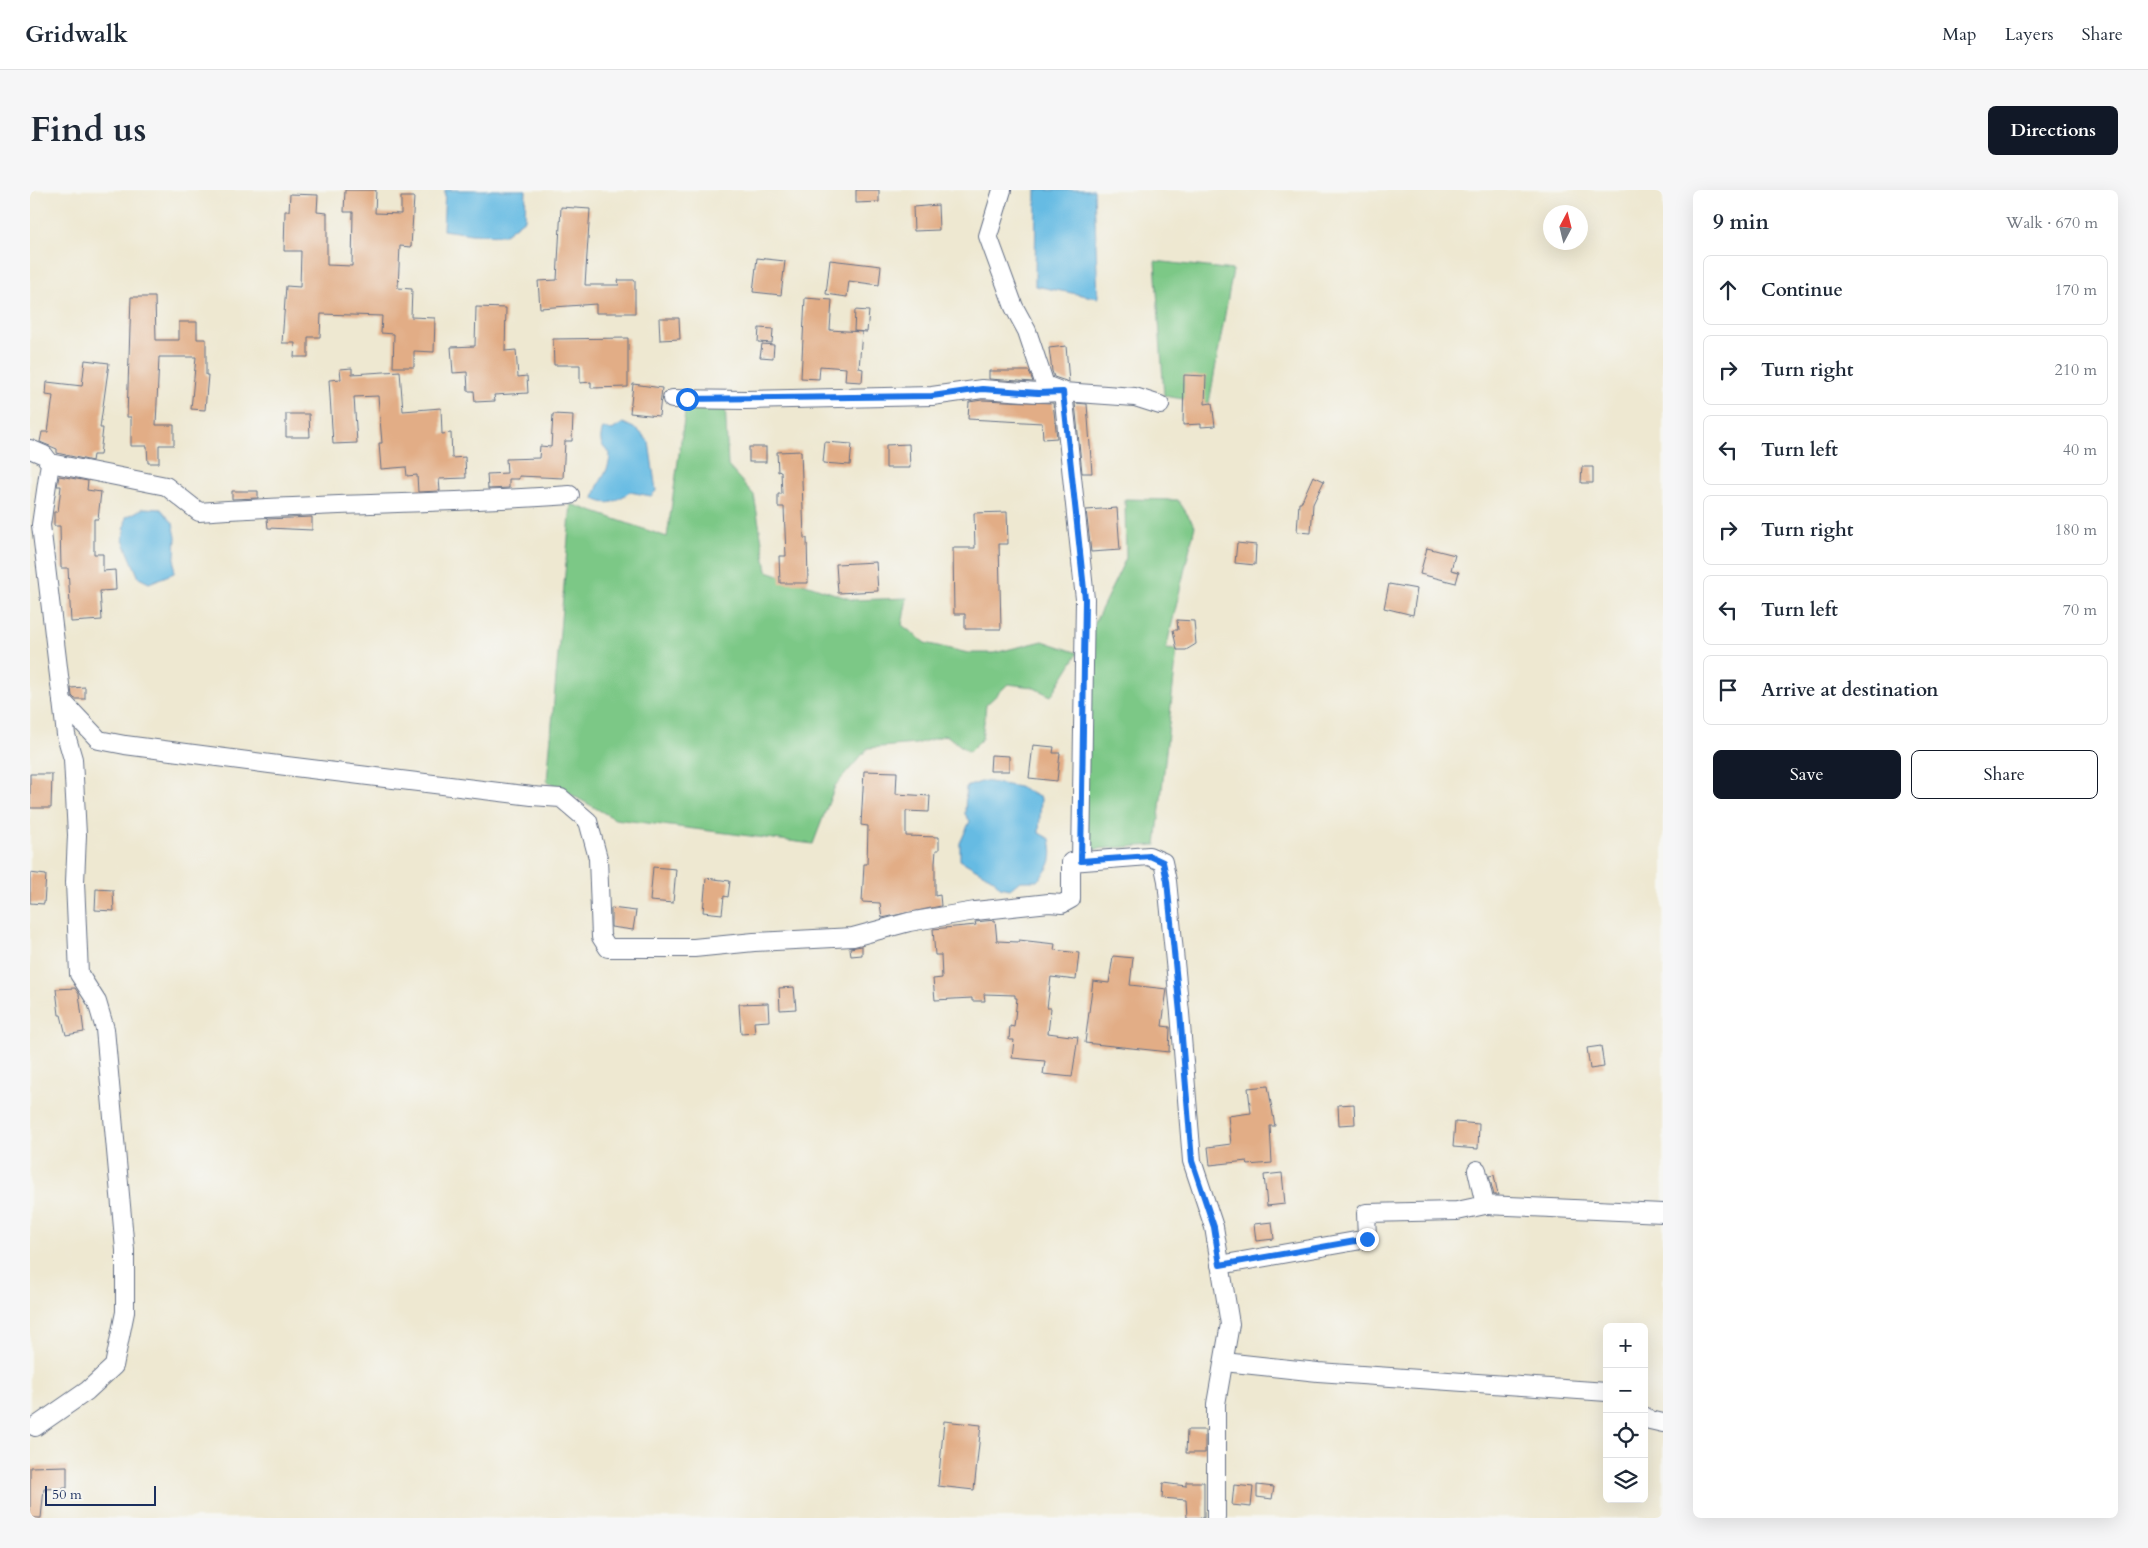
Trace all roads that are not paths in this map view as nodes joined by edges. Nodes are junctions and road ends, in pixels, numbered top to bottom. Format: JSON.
{"nodes":[{"id":1,"x":1002,"y":190,"type":"edge"},
{"id":2,"x":1063,"y":392,"type":"junction"},
{"id":3,"x":672,"y":399,"type":"dead end"},
{"id":4,"x":1160,"y":405,"type":"dead end"},
{"id":5,"x":30,"y":449,"type":"edge"},
{"id":6,"x":50,"y":463,"type":"junction"},
{"id":7,"x":570,"y":495,"type":"dead end"},
{"id":8,"x":62,"y":701,"type":"junction"},
{"id":9,"x":1081,"y":861,"type":"junction"},
{"id":10,"x":1476,"y":1170,"type":"dead end"},
{"id":11,"x":1485,"y":1205,"type":"junction"},
{"id":12,"x":1663,"y":1213,"type":"edge"},
{"id":13,"x":1220,"y":1265,"type":"junction"},
{"id":14,"x":1224,"y":1362,"type":"junction"},
{"id":15,"x":1603,"y":1392,"type":"edge"},
{"id":16,"x":1648,"y":1419,"type":"edge"},
{"id":17,"x":1663,"y":1423,"type":"edge"},
{"id":18,"x":35,"y":1426,"type":"dead end"},
{"id":19,"x":1216,"y":1518,"type":"edge"}],
"edges":[{"from":1,"to":2,"type":"street"},
{"from":2,"to":3,"type":"street"},
{"from":2,"to":4,"type":"street"},
{"from":2,"to":9,"type":"street"},
{"from":5,"to":6,"type":"street"},
{"from":6,"to":7,"type":"street"},
{"from":6,"to":8,"type":"street"},
{"from":8,"to":9,"type":"street"},
{"from":8,"to":18,"type":"street"},
{"from":9,"to":13,"type":"street"},
{"from":10,"to":11,"type":"street"},
{"from":11,"to":12,"type":"street"},
{"from":11,"to":13,"type":"street"},
{"from":13,"to":14,"type":"street"},
{"from":14,"to":15,"type":"street"},
{"from":14,"to":19,"type":"street"},
{"from":16,"to":17,"type":"street"}]}
